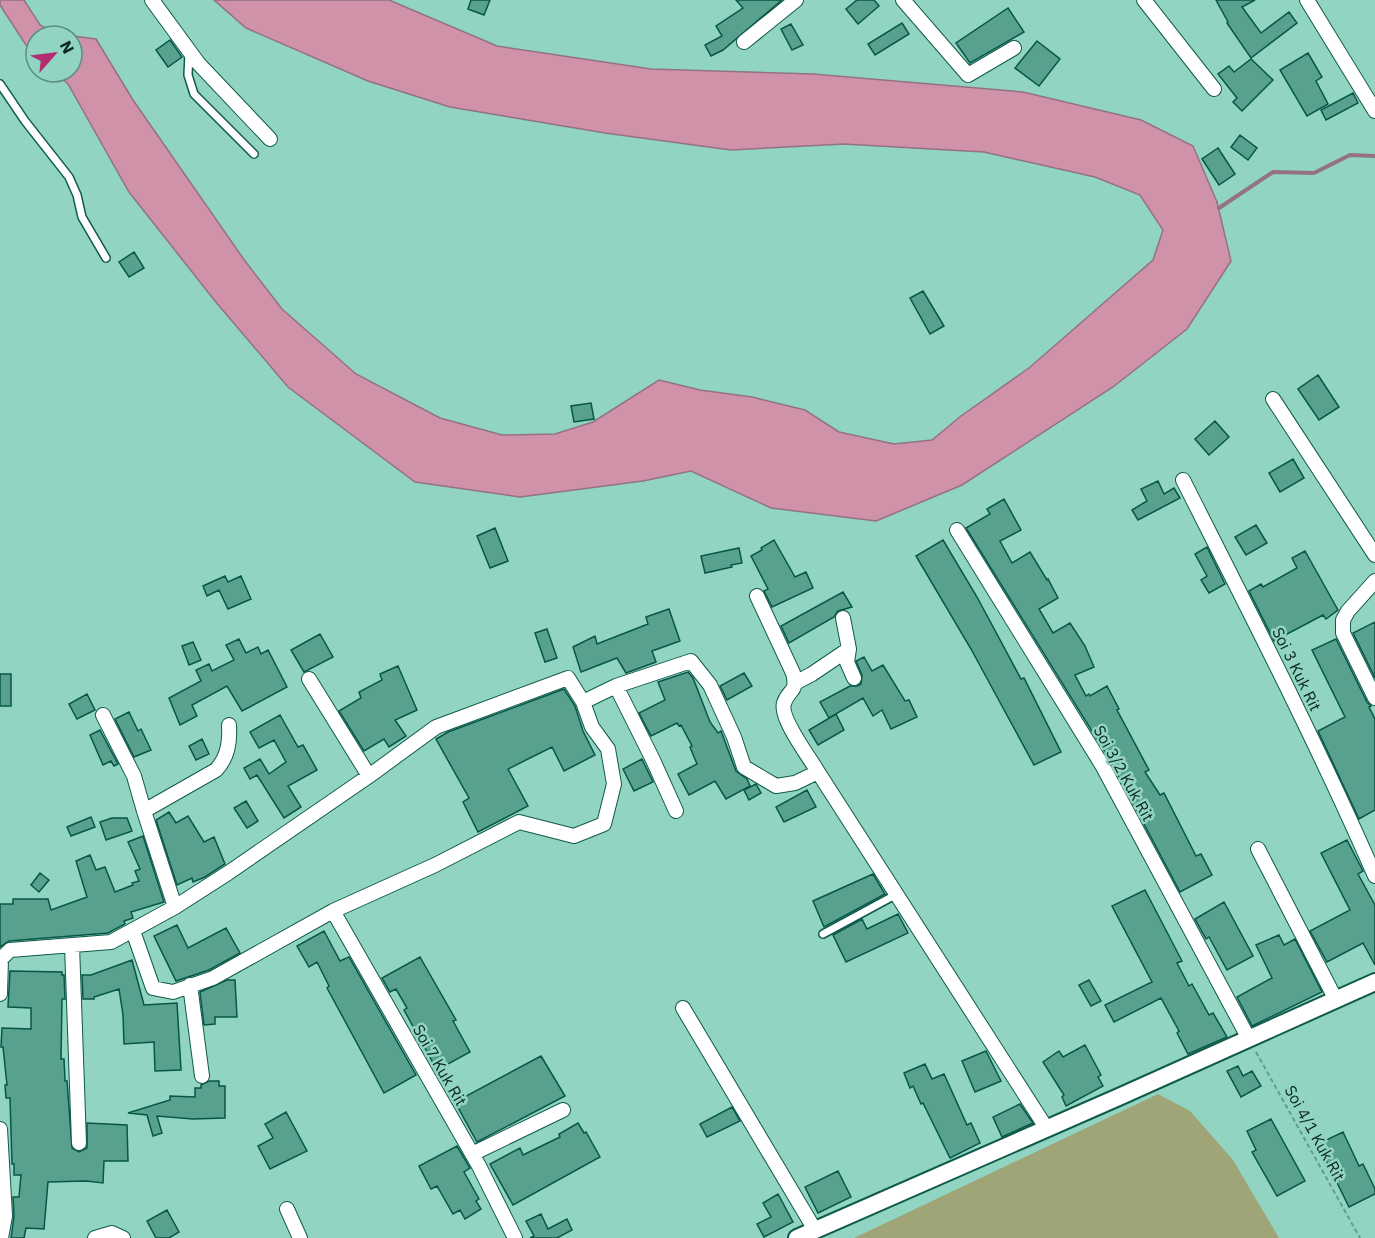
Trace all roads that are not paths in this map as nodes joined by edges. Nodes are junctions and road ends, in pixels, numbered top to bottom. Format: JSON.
{"nodes":[{"id":1,"x":153,"y":0,"type":"edge"},
{"id":2,"x":796,"y":0,"type":"edge"},
{"id":3,"x":903,"y":0,"type":"edge"},
{"id":4,"x":1144,"y":0,"type":"edge"},
{"id":5,"x":1307,"y":0,"type":"edge"},
{"id":6,"x":744,"y":42,"type":"dead end"},
{"id":7,"x":1014,"y":48,"type":"dead end"},
{"id":8,"x":189,"y":51,"type":"junction"},
{"id":9,"x":0,"y":84,"type":"edge"},
{"id":10,"x":1214,"y":89,"type":"dead end"},
{"id":11,"x":1375,"y":111,"type":"edge"},
{"id":12,"x":270,"y":139,"type":"dead end"},
{"id":13,"x":254,"y":154,"type":"dead end"},
{"id":14,"x":106,"y":258,"type":"dead end"},
{"id":15,"x":1273,"y":399,"type":"dead end"},
{"id":16,"x":1183,"y":480,"type":"dead end"},
{"id":17,"x":957,"y":530,"type":"dead end"},
{"id":18,"x":1375,"y":555,"type":"edge"},
{"id":19,"x":1375,"y":581,"type":"edge"},
{"id":20,"x":757,"y":596,"type":"dead end"},
{"id":21,"x":843,"y":618,"type":"dead end"},
{"id":22,"x":849,"y":649,"type":"junction"},
{"id":23,"x":854,"y":678,"type":"dead end"},
{"id":24,"x":309,"y":679,"type":"dead end"},
{"id":25,"x":795,"y":683,"type":"junction"},
{"id":26,"x":616,"y":686,"type":"junction"},
{"id":27,"x":1375,"y":698,"type":"edge"},
{"id":28,"x":583,"y":702,"type":"junction"},
{"id":29,"x":103,"y":715,"type":"dead end"},
{"id":30,"x":230,"y":725,"type":"dead end"},
{"id":31,"x":818,"y":772,"type":"junction"},
{"id":32,"x":369,"y":776,"type":"junction"},
{"id":33,"x":144,"y":811,"type":"junction"},
{"id":34,"x":676,"y":811,"type":"dead end"},
{"id":35,"x":1258,"y":849,"type":"dead end"},
{"id":36,"x":1375,"y":876,"type":"edge"},
{"id":37,"x":897,"y":894,"type":"junction"},
{"id":38,"x":175,"y":907,"type":"junction"},
{"id":39,"x":333,"y":911,"type":"junction"},
{"id":40,"x":133,"y":931,"type":"junction"},
{"id":41,"x":823,"y":934,"type":"dead end"},
{"id":42,"x":72,"y":945,"type":"junction"},
{"id":43,"x":0,"y":959,"type":"edge"},
{"id":44,"x":1375,"y":982,"type":"edge"},
{"id":45,"x":190,"y":984,"type":"junction"},
{"id":46,"x":0,"y":994,"type":"edge"},
{"id":47,"x":1335,"y":1000,"type":"junction"},
{"id":48,"x":683,"y":1008,"type":"dead end"},
{"id":49,"x":1249,"y":1039,"type":"junction"},
{"id":50,"x":202,"y":1076,"type":"dead end"},
{"id":51,"x":563,"y":1110,"type":"dead end"},
{"id":52,"x":1047,"y":1129,"type":"junction"},
{"id":53,"x":0,"y":1130,"type":"edge"},
{"id":54,"x":79,"y":1143,"type":"dead end"},
{"id":55,"x":472,"y":1154,"type":"junction"},
{"id":56,"x":287,"y":1209,"type":"dead end"},
{"id":57,"x":820,"y":1232,"type":"edge"},
{"id":58,"x":1,"y":1238,"type":"edge"},
{"id":59,"x":95,"y":1238,"type":"edge"},
{"id":60,"x":123,"y":1238,"type":"edge"},
{"id":61,"x":300,"y":1238,"type":"edge"},
{"id":62,"x":515,"y":1238,"type":"edge"},
{"id":63,"x":796,"y":1238,"type":"edge"}],
"edges":[{"from":1,"to":8,"type":"street"},
{"from":2,"to":6,"type":"street"},
{"from":3,"to":7,"type":"street"},
{"from":4,"to":10,"type":"street"},
{"from":5,"to":11,"type":"street"},
{"from":8,"to":12,"type":"street"},
{"from":8,"to":13,"type":"lane"},
{"from":9,"to":14,"type":"lane"},
{"from":15,"to":18,"type":"street"},
{"from":16,"to":36,"type":"street","name":"Soi 3 Kuk Rit"},
{"from":17,"to":49,"type":"street","name":"Soi 3/2 Kuk Rit"},
{"from":19,"to":27,"type":"street"},
{"from":20,"to":25,"type":"street"},
{"from":21,"to":22,"type":"street"},
{"from":22,"to":23,"type":"street"},
{"from":22,"to":25,"type":"street"},
{"from":24,"to":32,"type":"street"},
{"from":25,"to":31,"type":"street"},
{"from":26,"to":28,"type":"street"},
{"from":26,"to":31,"type":"street"},
{"from":26,"to":34,"type":"street"},
{"from":28,"to":32,"type":"street"},
{"from":28,"to":39,"type":"street"},
{"from":29,"to":33,"type":"street"},
{"from":30,"to":33,"type":"street"},
{"from":31,"to":37,"type":"street"},
{"from":32,"to":38,"type":"street"},
{"from":33,"to":38,"type":"street"},
{"from":35,"to":47,"type":"street"},
{"from":37,"to":41,"type":"lane"},
{"from":37,"to":52,"type":"street"},
{"from":38,"to":40,"type":"street"},
{"from":39,"to":45,"type":"street"},
{"from":39,"to":55,"type":"street","name":"Soi 7 Kuk Rit"},
{"from":40,"to":42,"type":"street"},
{"from":40,"to":45,"type":"street"},
{"from":42,"to":43,"type":"street"},
{"from":42,"to":54,"type":"street"},
{"from":43,"to":46,"type":"street"},
{"from":44,"to":47,"type":"street"},
{"from":45,"to":50,"type":"street"},
{"from":47,"to":49,"type":"street"},
{"from":48,"to":57,"type":"street"},
{"from":49,"to":52,"type":"street"},
{"from":51,"to":55,"type":"street"},
{"from":52,"to":57,"type":"street"},
{"from":53,"to":58,"type":"street"},
{"from":55,"to":62,"type":"street","name":"Soi 7 Kuk Rit"},
{"from":56,"to":61,"type":"street"},
{"from":57,"to":63,"type":"street"},
{"from":59,"to":60,"type":"street"}]}
